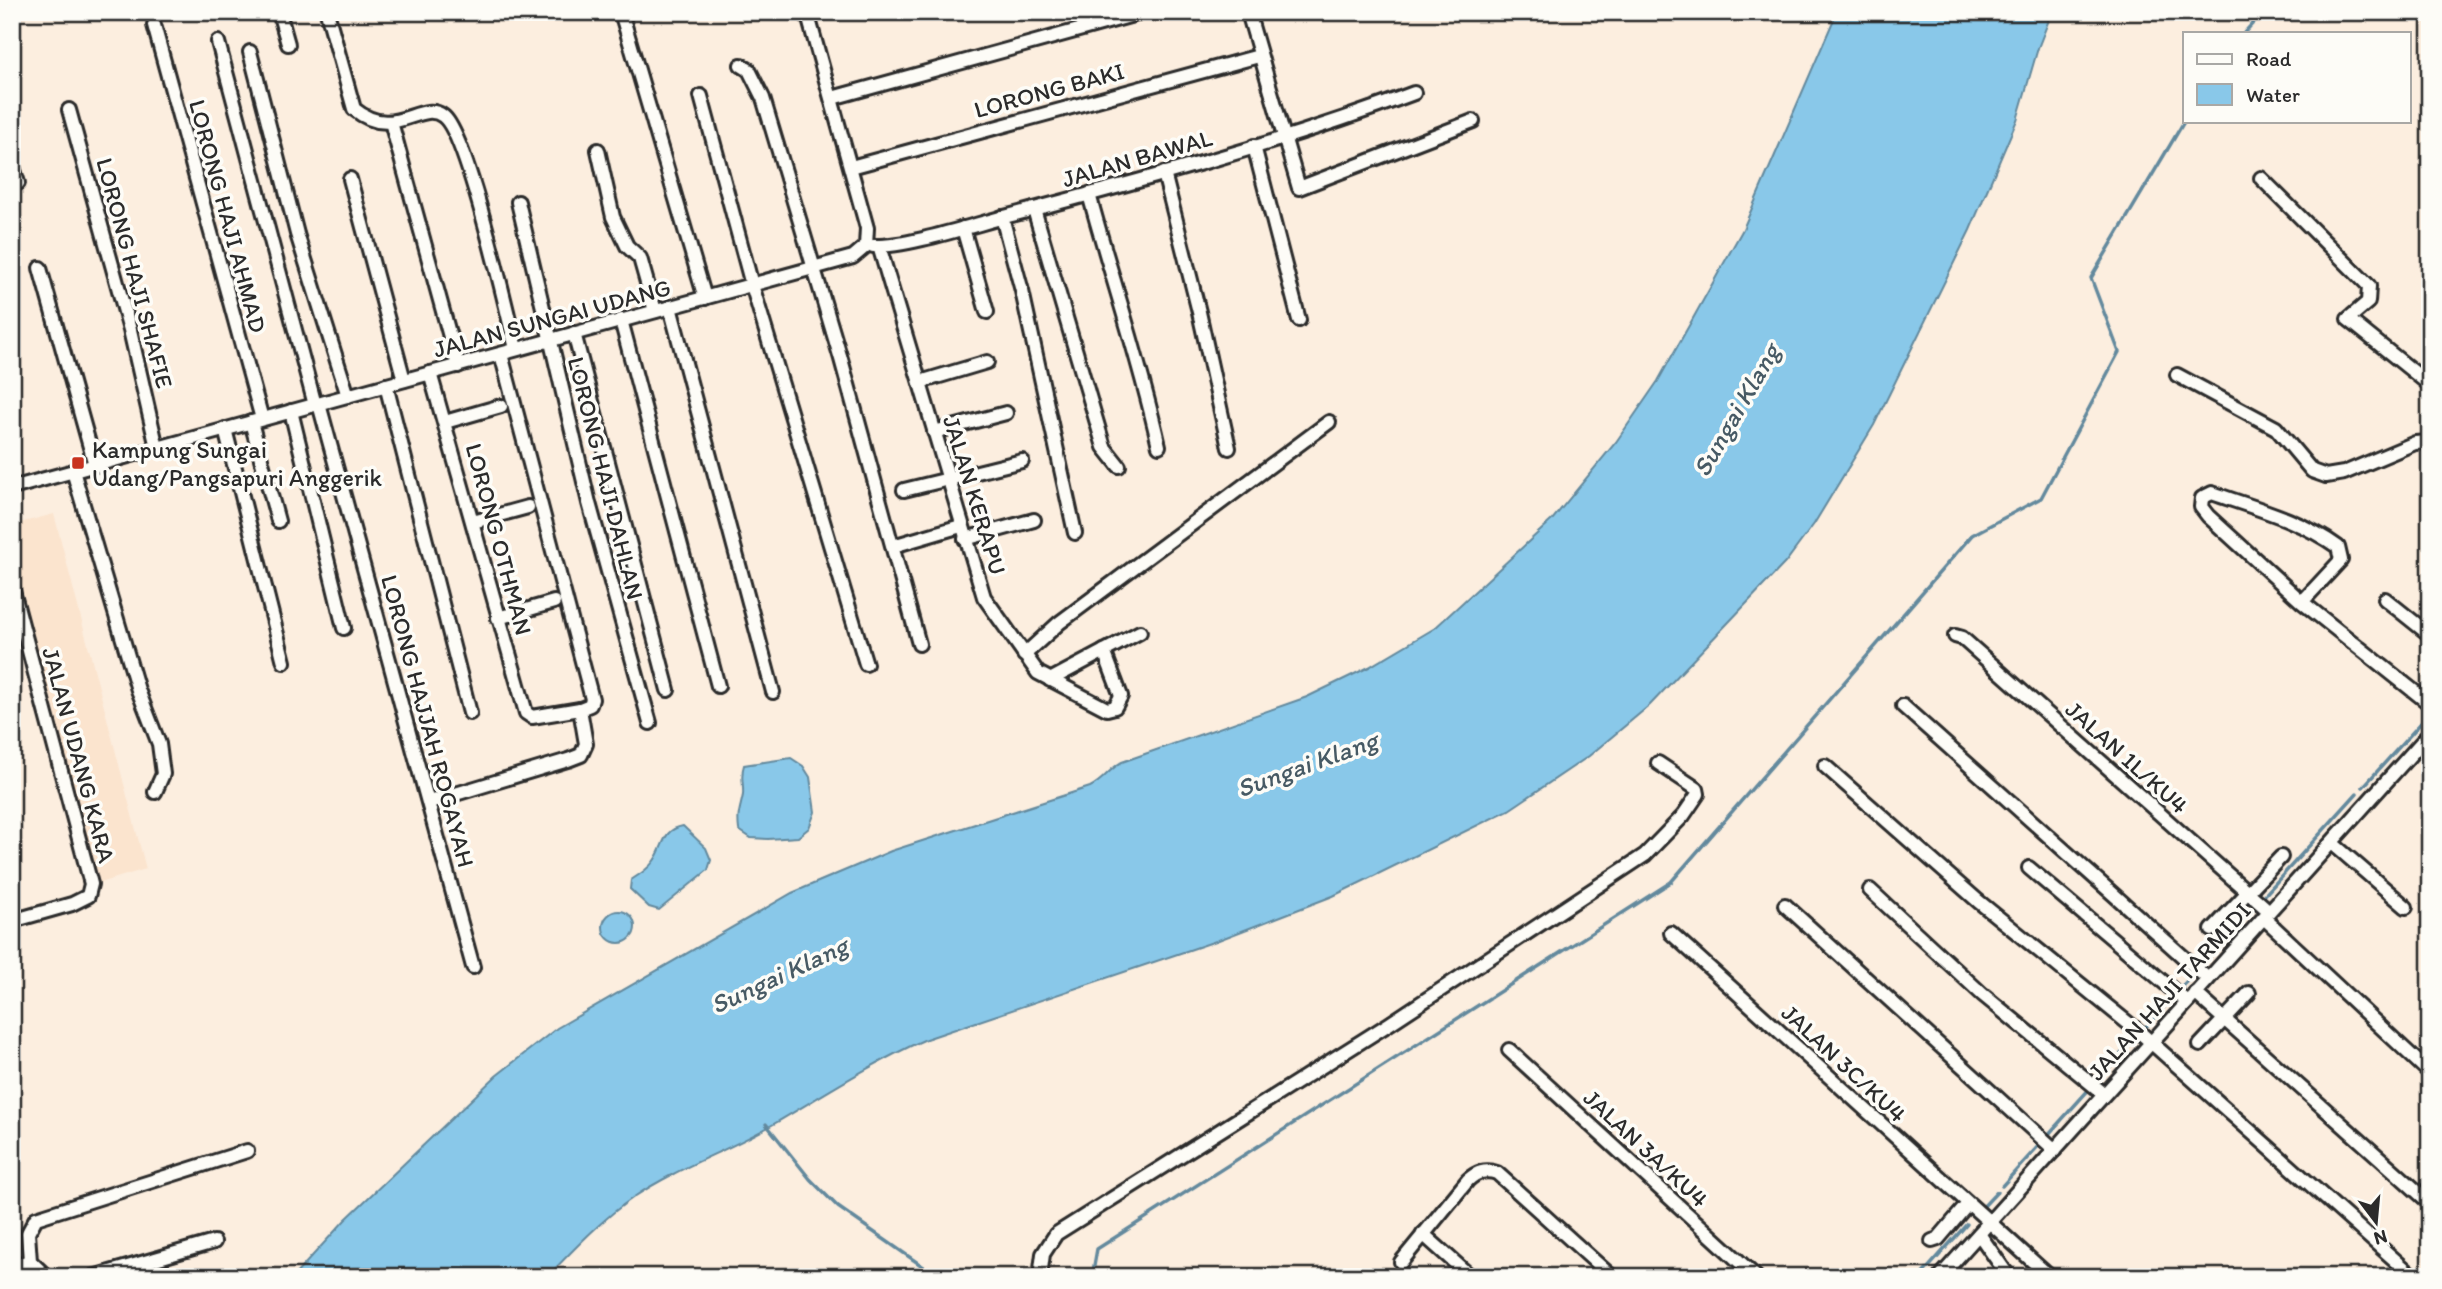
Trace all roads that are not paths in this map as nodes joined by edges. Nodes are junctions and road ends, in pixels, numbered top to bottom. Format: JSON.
{"nodes":[{"id":1,"x":279,"y":12,"type":"edge"},
{"id":2,"x":327,"y":12,"type":"edge"},
{"id":3,"x":621,"y":12,"type":"edge"},
{"id":4,"x":807,"y":12,"type":"edge"},
{"id":5,"x":1143,"y":12,"type":"edge"},
{"id":6,"x":1248,"y":12,"type":"edge"},
{"id":7,"x":154,"y":24,"type":"dead end"},
{"id":8,"x":218,"y":42,"type":"dead end"},
{"id":9,"x":288,"y":44,"type":"dead end"},
{"id":10,"x":250,"y":52,"type":"dead end"},
{"id":11,"x":1259,"y":56,"type":"junction"},
{"id":12,"x":741,"y":65,"type":"dead end"},
{"id":13,"x":1414,"y":93,"type":"dead end"},
{"id":14,"x":701,"y":96,"type":"dead end"},
{"id":15,"x":832,"y":98,"type":"junction"},
{"id":16,"x":69,"y":110,"type":"dead end"},
{"id":17,"x":1473,"y":121,"type":"dead end"},
{"id":18,"x":391,"y":122,"type":"junction"},
{"id":19,"x":1283,"y":136,"type":"junction"},
{"id":20,"x":1254,"y":146,"type":"junction"},
{"id":21,"x":598,"y":150,"type":"dead end"},
{"id":22,"x":12,"y":164,"type":"edge"},
{"id":23,"x":851,"y":167,"type":"junction"},
{"id":24,"x":1164,"y":173,"type":"junction"},
{"id":25,"x":2261,"y":178,"type":"dead end"},
{"id":26,"x":350,"y":179,"type":"dead end"},
{"id":27,"x":18,"y":183,"type":"dead end"},
{"id":28,"x":1089,"y":194,"type":"junction"},
{"id":29,"x":518,"y":202,"type":"dead end"},
{"id":30,"x":1034,"y":209,"type":"junction"},
{"id":31,"x":1002,"y":217,"type":"junction"},
{"id":32,"x":964,"y":228,"type":"junction"},
{"id":33,"x":872,"y":246,"type":"junction"},
{"id":34,"x":40,"y":268,"type":"dead end"},
{"id":35,"x":811,"y":268,"type":"junction"},
{"id":36,"x":752,"y":285,"type":"junction"},
{"id":37,"x":705,"y":298,"type":"junction"},
{"id":38,"x":670,"y":307,"type":"junction"},
{"id":39,"x":655,"y":311,"type":"junction"},
{"id":40,"x":987,"y":312,"type":"dead end"},
{"id":41,"x":621,"y":320,"type":"junction"},
{"id":42,"x":1299,"y":320,"type":"dead end"},
{"id":43,"x":574,"y":334,"type":"junction"},
{"id":44,"x":549,"y":340,"type":"junction"},
{"id":45,"x":516,"y":349,"type":"junction"},
{"id":46,"x":501,"y":354,"type":"junction"},
{"id":47,"x":988,"y":362,"type":"dead end"},
{"id":48,"x":458,"y":366,"type":"junction"},
{"id":49,"x":430,"y":373,"type":"junction"},
{"id":50,"x":2177,"y":375,"type":"dead end"},
{"id":51,"x":404,"y":380,"type":"junction"},
{"id":52,"x":920,"y":382,"type":"junction"},
{"id":53,"x":386,"y":385,"type":"junction"},
{"id":54,"x":2430,"y":385,"type":"edge"},
{"id":55,"x":348,"y":396,"type":"junction"},
{"id":56,"x":317,"y":404,"type":"junction"},
{"id":57,"x":501,"y":406,"type":"dead end"},
{"id":58,"x":291,"y":411,"type":"junction"},
{"id":59,"x":1006,"y":413,"type":"dead end"},
{"id":60,"x":257,"y":421,"type":"junction"},
{"id":61,"x":445,"y":422,"type":"junction"},
{"id":62,"x":1329,"y":422,"type":"dead end"},
{"id":63,"x":225,"y":429,"type":"junction"},
{"id":64,"x":934,"y":432,"type":"junction"},
{"id":65,"x":2430,"y":442,"type":"edge"},
{"id":66,"x":1159,"y":446,"type":"dead end"},
{"id":67,"x":157,"y":448,"type":"junction"},
{"id":68,"x":1229,"y":449,"type":"dead end"},
{"id":69,"x":1022,"y":461,"type":"dead end"},
{"id":70,"x":95,"y":465,"type":"junction"},
{"id":71,"x":1119,"y":466,"type":"dead end"},
{"id":72,"x":73,"y":471,"type":"junction"},
{"id":73,"x":948,"y":479,"type":"junction"},
{"id":74,"x":12,"y":488,"type":"edge"},
{"id":75,"x":904,"y":489,"type":"dead end"},
{"id":76,"x":528,"y":507,"type":"dead end"},
{"id":77,"x":1034,"y":520,"type":"dead end"},
{"id":78,"x":278,"y":521,"type":"dead end"},
{"id":79,"x":473,"y":522,"type":"junction"},
{"id":80,"x":963,"y":533,"type":"junction"},
{"id":81,"x":1075,"y":533,"type":"dead end"},
{"id":82,"x":893,"y":546,"type":"junction"},
{"id":83,"x":12,"y":587,"type":"edge"},
{"id":84,"x":2385,"y":599,"type":"dead end"},
{"id":85,"x":554,"y":602,"type":"dead end"},
{"id":86,"x":2302,"y":602,"type":"junction"},
{"id":87,"x":498,"y":618,"type":"junction"},
{"id":88,"x":344,"y":628,"type":"dead end"},
{"id":89,"x":1140,"y":632,"type":"dead end"},
{"id":90,"x":2430,"y":635,"type":"edge"},
{"id":91,"x":1955,"y":636,"type":"dead end"},
{"id":92,"x":919,"y":644,"type":"dead end"},
{"id":93,"x":1020,"y":651,"type":"junction"},
{"id":94,"x":1104,"y":651,"type":"junction"},
{"id":95,"x":284,"y":662,"type":"dead end"},
{"id":96,"x":866,"y":664,"type":"dead end"},
{"id":97,"x":1049,"y":680,"type":"junction"},
{"id":98,"x":718,"y":686,"type":"dead end"},
{"id":99,"x":668,"y":690,"type":"dead end"},
{"id":100,"x":773,"y":692,"type":"dead end"},
{"id":101,"x":2429,"y":704,"type":"edge"},
{"id":102,"x":1903,"y":706,"type":"dead end"},
{"id":103,"x":580,"y":709,"type":"junction"},
{"id":104,"x":470,"y":713,"type":"dead end"},
{"id":105,"x":650,"y":723,"type":"dead end"},
{"id":106,"x":2430,"y":733,"type":"edge"},
{"id":107,"x":1658,"y":763,"type":"dead end"},
{"id":108,"x":1825,"y":766,"type":"dead end"},
{"id":109,"x":155,"y":792,"type":"dead end"},
{"id":110,"x":429,"y":802,"type":"junction"},
{"id":111,"x":2332,"y":843,"type":"junction"},
{"id":112,"x":2281,"y":857,"type":"dead end"},
{"id":113,"x":2029,"y":867,"type":"dead end"},
{"id":114,"x":1870,"y":890,"type":"dead end"},
{"id":115,"x":2249,"y":893,"type":"junction"},
{"id":116,"x":1785,"y":905,"type":"dead end"},
{"id":117,"x":2406,"y":907,"type":"dead end"},
{"id":118,"x":2266,"y":914,"type":"junction"},
{"id":119,"x":12,"y":921,"type":"edge"},
{"id":120,"x":2212,"y":930,"type":"dead end"},
{"id":121,"x":1671,"y":933,"type":"dead end"},
{"id":122,"x":473,"y":967,"type":"dead end"},
{"id":123,"x":2208,"y":979,"type":"junction"},
{"id":124,"x":2249,"y":993,"type":"dead end"},
{"id":125,"x":2191,"y":998,"type":"junction"},
{"id":126,"x":2224,"y":1017,"type":"junction"},
{"id":127,"x":2150,"y":1043,"type":"junction"},
{"id":128,"x":2200,"y":1045,"type":"dead end"},
{"id":129,"x":1509,"y":1050,"type":"dead end"},
{"id":130,"x":2430,"y":1073,"type":"edge"},
{"id":131,"x":2101,"y":1091,"type":"junction"},
{"id":132,"x":2055,"y":1150,"type":"junction"},
{"id":133,"x":247,"y":1151,"type":"dead end"},
{"id":134,"x":2430,"y":1203,"type":"edge"},
{"id":135,"x":1967,"y":1205,"type":"junction"},
{"id":136,"x":1989,"y":1222,"type":"junction"},
{"id":137,"x":1423,"y":1234,"type":"junction"},
{"id":138,"x":1979,"y":1234,"type":"junction"},
{"id":139,"x":1932,"y":1241,"type":"dead end"},
{"id":140,"x":214,"y":1242,"type":"dead end"},
{"id":141,"x":30,"y":1262,"type":"junction"},
{"id":142,"x":1401,"y":1262,"type":"dead end"},
{"id":143,"x":12,"y":1266,"type":"edge"},
{"id":144,"x":47,"y":1277,"type":"edge"},
{"id":145,"x":93,"y":1277,"type":"edge"},
{"id":146,"x":1040,"y":1277,"type":"edge"},
{"id":147,"x":1471,"y":1277,"type":"edge"},
{"id":148,"x":1612,"y":1277,"type":"edge"},
{"id":149,"x":1755,"y":1277,"type":"edge"},
{"id":150,"x":1940,"y":1277,"type":"edge"},
{"id":151,"x":2009,"y":1277,"type":"edge"},
{"id":152,"x":2050,"y":1277,"type":"edge"},
{"id":153,"x":2414,"y":1277,"type":"edge"}],
"edges":[{"from":1,"to":9,"type":"street"},
{"from":2,"to":18,"type":"street"},
{"from":3,"to":37,"type":"street"},
{"from":4,"to":15,"type":"street"},
{"from":5,"to":15,"type":"street"},
{"from":6,"to":11,"type":"street"},
{"from":7,"to":60,"type":"street","name":"LORONG HAJI AHMAD"},
{"from":8,"to":56,"type":"street"},
{"from":10,"to":55,"type":"street"},
{"from":11,"to":19,"type":"street"},
{"from":11,"to":23,"type":"street","name":"LORONG BAKI"},
{"from":12,"to":35,"type":"street"},
{"from":13,"to":19,"type":"street","name":"JALAN BAWAL"},
{"from":14,"to":36,"type":"street"},
{"from":15,"to":23,"type":"street"},
{"from":16,"to":67,"type":"street","name":"LORONG HAJI SHAFIE"},
{"from":17,"to":19,"type":"street"},
{"from":18,"to":45,"type":"street"},
{"from":18,"to":48,"type":"street"},
{"from":19,"to":20,"type":"street","name":"JALAN BAWAL"},
{"from":20,"to":24,"type":"street","name":"JALAN BAWAL"},
{"from":20,"to":42,"type":"street"},
{"from":21,"to":39,"type":"street"},
{"from":22,"to":27,"type":"street"},
{"from":23,"to":33,"type":"street"},
{"from":24,"to":28,"type":"street","name":"JALAN BAWAL"},
{"from":24,"to":68,"type":"street"},
{"from":25,"to":54,"type":"street"},
{"from":26,"to":51,"type":"street"},
{"from":28,"to":30,"type":"street","name":"JALAN BAWAL"},
{"from":28,"to":66,"type":"street"},
{"from":29,"to":44,"type":"street","name":"LORONG HAJI DAHLAN"},
{"from":30,"to":31,"type":"street","name":"JALAN BAWAL"},
{"from":30,"to":71,"type":"street"},
{"from":31,"to":32,"type":"street","name":"JALAN BAWAL"},
{"from":31,"to":81,"type":"street"},
{"from":32,"to":33,"type":"street","name":"JALAN BAWAL"},
{"from":32,"to":40,"type":"street"},
{"from":33,"to":35,"type":"street","name":"JALAN SUNGAI UDANG"},
{"from":33,"to":52,"type":"street","name":"JALAN KERAPU"},
{"from":34,"to":70,"type":"street"},
{"from":35,"to":36,"type":"street","name":"JALAN SUNGAI UDANG"},
{"from":35,"to":82,"type":"street"},
{"from":36,"to":37,"type":"street","name":"JALAN SUNGAI UDANG"},
{"from":36,"to":96,"type":"street"},
{"from":37,"to":38,"type":"street","name":"JALAN SUNGAI UDANG"},
{"from":38,"to":39,"type":"street","name":"JALAN SUNGAI UDANG"},
{"from":38,"to":100,"type":"street"},
{"from":39,"to":41,"type":"street","name":"JALAN SUNGAI UDANG"},
{"from":41,"to":43,"type":"street","name":"JALAN SUNGAI UDANG"},
{"from":41,"to":98,"type":"street"},
{"from":43,"to":44,"type":"street","name":"JALAN SUNGAI UDANG"},
{"from":43,"to":99,"type":"street"},
{"from":44,"to":45,"type":"street","name":"JALAN SUNGAI UDANG"},
{"from":44,"to":105,"type":"street","name":"LORONG HAJI DAHLAN"},
{"from":45,"to":46,"type":"street","name":"JALAN SUNGAI UDANG"},
{"from":46,"to":48,"type":"street","name":"JALAN SUNGAI UDANG"},
{"from":46,"to":103,"type":"street"},
{"from":47,"to":52,"type":"street"},
{"from":48,"to":49,"type":"street","name":"JALAN SUNGAI UDANG"},
{"from":49,"to":51,"type":"street","name":"JALAN SUNGAI UDANG"},
{"from":49,"to":61,"type":"street","name":"LORONG OTHMAN"},
{"from":50,"to":65,"type":"street"},
{"from":51,"to":53,"type":"street","name":"JALAN SUNGAI UDANG"},
{"from":52,"to":64,"type":"street","name":"JALAN KERAPU"},
{"from":53,"to":55,"type":"street","name":"JALAN SUNGAI UDANG"},
{"from":53,"to":104,"type":"street"},
{"from":55,"to":56,"type":"street","name":"JALAN SUNGAI UDANG"},
{"from":56,"to":58,"type":"street","name":"JALAN SUNGAI UDANG"},
{"from":56,"to":110,"type":"street","name":"LORONG HAJJAH ROGAYAH"},
{"from":57,"to":61,"type":"street"},
{"from":58,"to":60,"type":"street","name":"JALAN SUNGAI UDANG"},
{"from":58,"to":88,"type":"street"},
{"from":59,"to":64,"type":"street"},
{"from":60,"to":63,"type":"street","name":"JALAN SUNGAI UDANG"},
{"from":60,"to":78,"type":"street","name":"LORONG HAJI AHMAD"},
{"from":61,"to":79,"type":"street","name":"LORONG OTHMAN"},
{"from":62,"to":93,"type":"street"},
{"from":63,"to":67,"type":"street","name":"JALAN SUNGAI UDANG"},
{"from":63,"to":95,"type":"street"},
{"from":64,"to":73,"type":"street","name":"JALAN KERAPU"},
{"from":67,"to":70,"type":"street","name":"JALAN SUNGAI UDANG"},
{"from":69,"to":73,"type":"street"},
{"from":70,"to":72,"type":"street","name":"JALAN SUNGAI UDANG"},
{"from":72,"to":74,"type":"street","name":"JALAN SUNGAI UDANG"},
{"from":72,"to":109,"type":"street"},
{"from":73,"to":75,"type":"street"},
{"from":73,"to":80,"type":"street","name":"JALAN KERAPU"},
{"from":76,"to":79,"type":"street"},
{"from":77,"to":80,"type":"street"},
{"from":79,"to":87,"type":"street","name":"LORONG OTHMAN"},
{"from":80,"to":82,"type":"street"},
{"from":80,"to":93,"type":"street","name":"JALAN KERAPU"},
{"from":82,"to":92,"type":"street"},
{"from":83,"to":119,"type":"street","name":"JALAN UDANG KARA"},
{"from":84,"to":90,"type":"street"},
{"from":85,"to":87,"type":"street"},
{"from":86,"to":86,"type":"street"},
{"from":86,"to":101,"type":"street"},
{"from":87,"to":103,"type":"street","name":"LORONG OTHMAN"},
{"from":89,"to":94,"type":"street"},
{"from":91,"to":115,"type":"street","name":"JALAN 1L/KU4"},
{"from":93,"to":97,"type":"street","name":"JALAN KERAPU"},
{"from":94,"to":97,"type":"street"},
{"from":94,"to":97,"type":"street","name":"JALAN KERAPU"},
{"from":102,"to":123,"type":"street"},
{"from":103,"to":110,"type":"street"},
{"from":106,"to":111,"type":"street","name":"JALAN HAJI TARMIDI"},
{"from":107,"to":146,"type":"street"},
{"from":108,"to":127,"type":"street"},
{"from":110,"to":122,"type":"street","name":"LORONG HAJJAH ROGAYAH"},
{"from":111,"to":117,"type":"street"},
{"from":111,"to":118,"type":"street","name":"JALAN HAJI TARMIDI"},
{"from":112,"to":115,"type":"street"},
{"from":113,"to":125,"type":"street"},
{"from":114,"to":131,"type":"street"},
{"from":115,"to":118,"type":"street","name":"JALAN 1L/KU4"},
{"from":115,"to":120,"type":"street"},
{"from":116,"to":132,"type":"street"},
{"from":118,"to":123,"type":"street","name":"JALAN HAJI TARMIDI"},
{"from":118,"to":130,"type":"street","name":"JALAN 1L/KU4"},
{"from":121,"to":135,"type":"street","name":"JALAN 3C/KU4"},
{"from":123,"to":125,"type":"street","name":"JALAN HAJI TARMIDI"},
{"from":124,"to":126,"type":"street"},
{"from":125,"to":126,"type":"street"},
{"from":125,"to":127,"type":"street","name":"JALAN HAJI TARMIDI"},
{"from":126,"to":128,"type":"street"},
{"from":126,"to":134,"type":"street"},
{"from":127,"to":131,"type":"street","name":"JALAN HAJI TARMIDI"},
{"from":127,"to":153,"type":"street"},
{"from":129,"to":149,"type":"street","name":"JALAN 3A/KU4"},
{"from":131,"to":132,"type":"street","name":"JALAN HAJI TARMIDI"},
{"from":132,"to":136,"type":"street","name":"JALAN HAJI TARMIDI"},
{"from":133,"to":141,"type":"street"},
{"from":135,"to":136,"type":"street","name":"JALAN 3C/KU4"},
{"from":135,"to":139,"type":"street"},
{"from":136,"to":138,"type":"street","name":"JALAN HAJI TARMIDI"},
{"from":136,"to":152,"type":"street","name":"JALAN 3C/KU4"},
{"from":137,"to":142,"type":"street"},
{"from":137,"to":147,"type":"street"},
{"from":137,"to":148,"type":"street"},
{"from":138,"to":150,"type":"street","name":"JALAN HAJI TARMIDI"},
{"from":138,"to":151,"type":"street"},
{"from":140,"to":145,"type":"street"},
{"from":141,"to":143,"type":"street"},
{"from":141,"to":144,"type":"street"}]}
